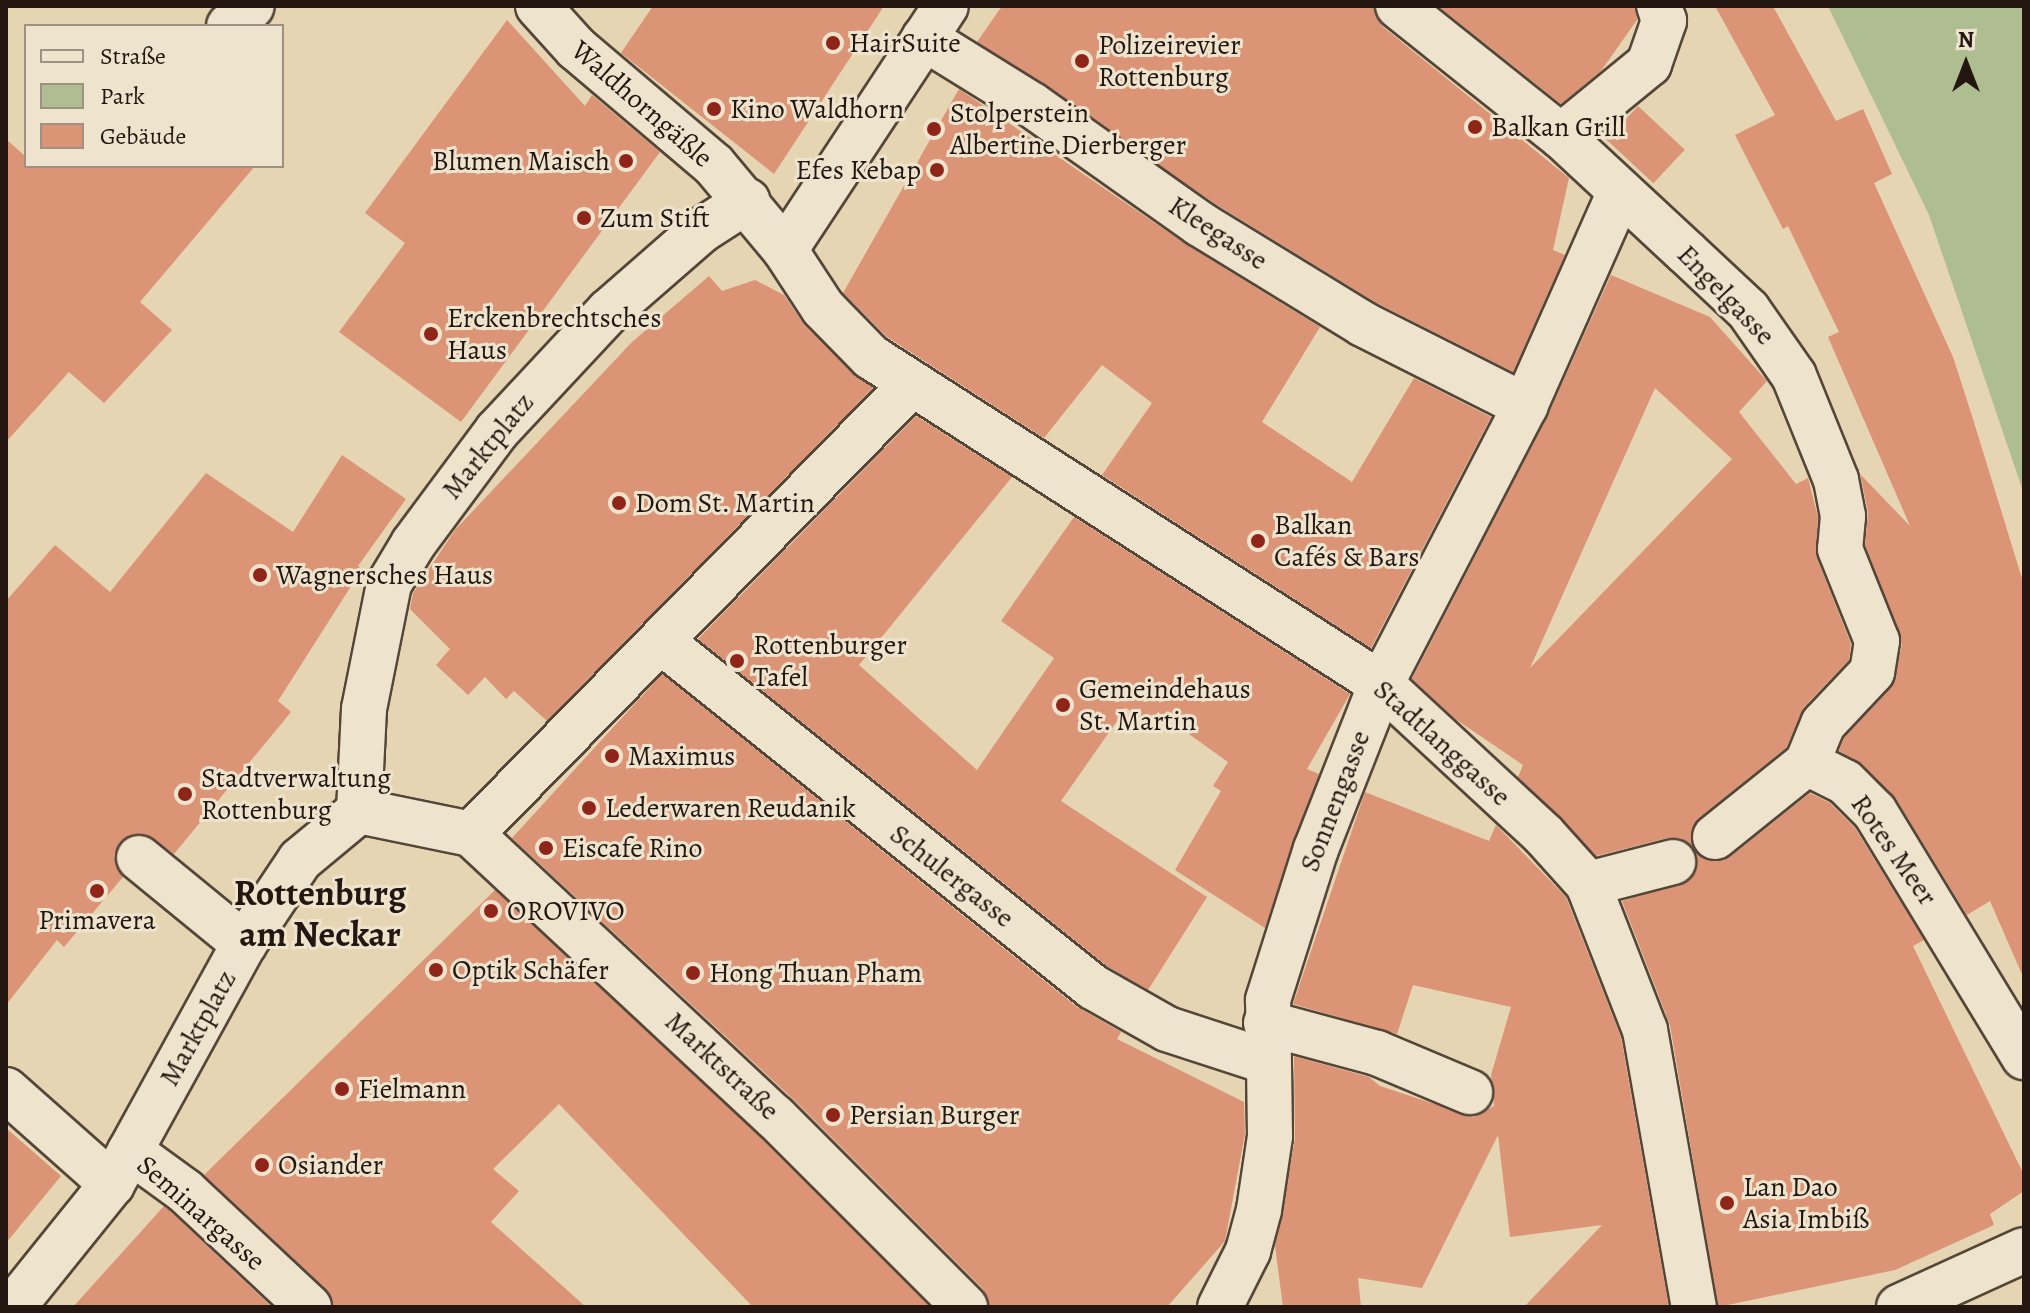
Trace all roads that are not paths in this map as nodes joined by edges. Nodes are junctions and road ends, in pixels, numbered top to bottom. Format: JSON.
{"nodes":[{"id":1,"x":252,"y":6,"type":"edge"},
{"id":2,"x":538,"y":6,"type":"edge"},
{"id":3,"x":1398,"y":6,"type":"edge"},
{"id":4,"x":1659,"y":6,"type":"edge"},
{"id":5,"x":935,"y":22,"type":"edge"},
{"id":6,"x":231,"y":24,"type":"edge"},
{"id":7,"x":1561,"y":136,"type":"junction"},
{"id":8,"x":1619,"y":194,"type":"junction"},
{"id":9,"x":747,"y":201,"type":"junction"},
{"id":10,"x":785,"y":250,"type":"junction"},
{"id":11,"x":911,"y":385,"type":"junction"},
{"id":12,"x":1525,"y":406,"type":"junction"},
{"id":13,"x":663,"y":643,"type":"junction"},
{"id":14,"x":1381,"y":684,"type":"junction"},
{"id":15,"x":1807,"y":763,"type":"junction"},
{"id":16,"x":359,"y":811,"type":"junction"},
{"id":17,"x":471,"y":834,"type":"junction"},
{"id":18,"x":1715,"y":837,"type":"dead end"},
{"id":19,"x":139,"y":858,"type":"dead end"},
{"id":20,"x":1673,"y":862,"type":"dead end"},
{"id":21,"x":1588,"y":884,"type":"junction"},
{"id":22,"x":244,"y":944,"type":"junction"},
{"id":23,"x":1267,"y":1042,"type":"junction"},
{"id":24,"x":2024,"y":1057,"type":"edge"},
{"id":25,"x":6,"y":1090,"type":"edge"},
{"id":26,"x":1470,"y":1092,"type":"dead end"},
{"id":27,"x":121,"y":1167,"type":"junction"},
{"id":28,"x":2024,"y":1250,"type":"edge"},
{"id":29,"x":1961,"y":1296,"type":"edge"},
{"id":30,"x":13,"y":1307,"type":"edge"},
{"id":31,"x":309,"y":1307,"type":"edge"},
{"id":32,"x":965,"y":1307,"type":"edge"},
{"id":33,"x":1220,"y":1307,"type":"edge"},
{"id":34,"x":1694,"y":1307,"type":"edge"},
{"id":35,"x":1899,"y":1307,"type":"edge"}],
"edges":[{"from":1,"to":6,"type":"street"},
{"from":2,"to":9,"type":"street","name":"Waldhorngäßle"},
{"from":3,"to":7,"type":"street","name":"Engelgasse"},
{"from":4,"to":7,"type":"street"},
{"from":5,"to":10,"type":"street"},
{"from":5,"to":12,"type":"street","name":"Kleegasse"},
{"from":7,"to":8,"type":"street","name":"Engelgasse"},
{"from":8,"to":12,"type":"street","name":"Sonnengasse"},
{"from":8,"to":15,"type":"street","name":"Engelgasse"},
{"from":9,"to":10,"type":"street"},
{"from":9,"to":16,"type":"street","name":"Marktplatz"},
{"from":10,"to":11,"type":"street"},
{"from":11,"to":13,"type":"street"},
{"from":11,"to":14,"type":"street","name":"Stadtlanggasse"},
{"from":12,"to":14,"type":"street","name":"Sonnengasse"},
{"from":13,"to":17,"type":"street"},
{"from":13,"to":23,"type":"street","name":"Schulergasse"},
{"from":14,"to":21,"type":"street","name":"Stadtlanggasse"},
{"from":14,"to":23,"type":"street","name":"Sonnengasse"},
{"from":15,"to":18,"type":"street"},
{"from":15,"to":24,"type":"street","name":"Rotes Meer"},
{"from":16,"to":17,"type":"street"},
{"from":16,"to":22,"type":"street","name":"Marktplatz"},
{"from":17,"to":32,"type":"street","name":"Marktstraße"},
{"from":19,"to":22,"type":"street"},
{"from":20,"to":21,"type":"street"},
{"from":21,"to":34,"type":"street","name":"Stadtlanggasse"},
{"from":22,"to":27,"type":"street","name":"Marktplatz"},
{"from":23,"to":26,"type":"street","name":"Schulergasse"},
{"from":23,"to":33,"type":"street","name":"Sonnengasse"},
{"from":25,"to":27,"type":"street","name":"Seminargasse"},
{"from":27,"to":30,"type":"street","name":"Marktplatz"},
{"from":27,"to":31,"type":"street","name":"Seminargasse"},
{"from":28,"to":29,"type":"street"},
{"from":29,"to":35,"type":"street"}]}
